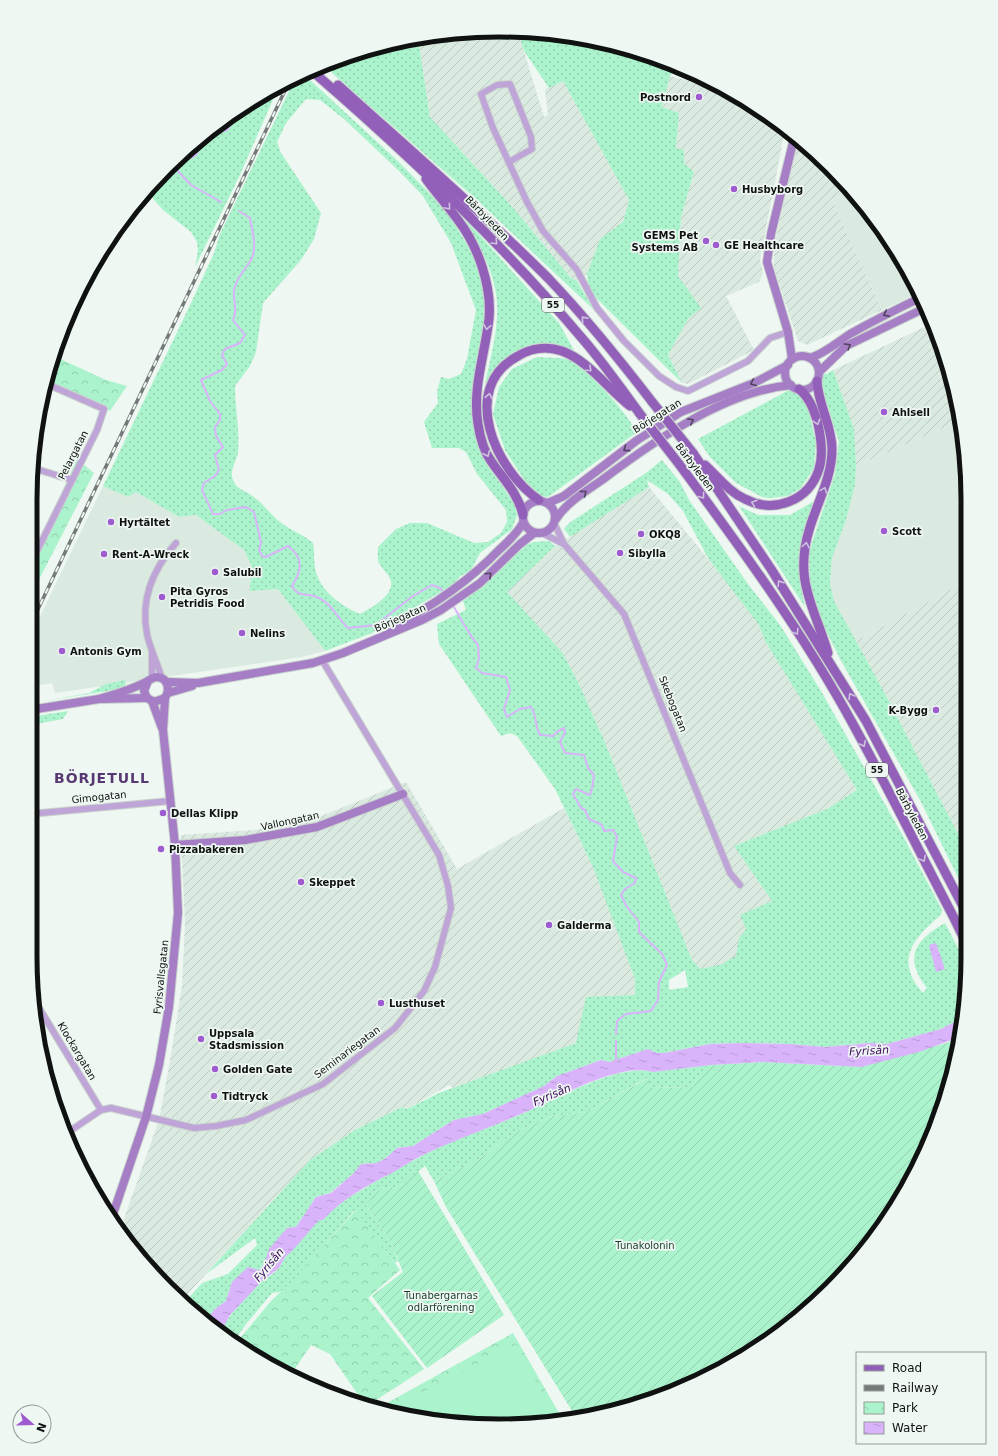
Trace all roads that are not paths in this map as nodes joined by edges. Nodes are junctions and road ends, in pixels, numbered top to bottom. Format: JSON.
{"nodes":[{"id":1,"x":320,"y":72,"type":"edge"},
{"id":2,"x":793,"y":143,"type":"edge"},
{"id":3,"x":510,"y":162,"type":"junction"},
{"id":4,"x":416,"y":165,"type":"junction"},
{"id":5,"x":915,"y":300,"type":"edge"},
{"id":6,"x":920,"y":310,"type":"edge"},
{"id":7,"x":788,"y":332,"type":"junction"},
{"id":8,"x":801,"y":356,"type":"junction"},
{"id":9,"x":810,"y":358,"type":"junction"},
{"id":10,"x":790,"y":362,"type":"junction"},
{"id":11,"x":818,"y":377,"type":"junction"},
{"id":12,"x":51,"y":386,"type":"edge"},
{"id":13,"x":795,"y":387,"type":"junction"},
{"id":14,"x":640,"y":414,"type":"junction"},
{"id":15,"x":692,"y":453,"type":"junction"},
{"id":16,"x":38,"y":470,"type":"edge"},
{"id":17,"x":72,"y":480,"type":"junction"},
{"id":18,"x":543,"y":502,"type":"junction"},
{"id":19,"x":523,"y":519,"type":"junction"},
{"id":20,"x":555,"y":522,"type":"junction"},
{"id":21,"x":538,"y":533,"type":"junction"},
{"id":22,"x":176,"y":543,"type":"dead end"},
{"id":23,"x":564,"y":544,"type":"junction"},
{"id":24,"x":37,"y":551,"type":"edge"},
{"id":25,"x":153,"y":650,"type":"junction"},
{"id":26,"x":343,"y":653,"type":"junction"},
{"id":27,"x":322,"y":660,"type":"junction"},
{"id":28,"x":831,"y":663,"type":"junction"},
{"id":29,"x":150,"y":680,"type":"junction"},
{"id":30,"x":164,"y":680,"type":"junction"},
{"id":31,"x":198,"y":683,"type":"junction"},
{"id":32,"x":167,"y":696,"type":"junction"},
{"id":33,"x":100,"y":699,"type":"junction"},
{"id":34,"x":150,"y":700,"type":"junction"},
{"id":35,"x":37,"y":709,"type":"edge"},
{"id":36,"x":163,"y":730,"type":"junction"},
{"id":37,"x":403,"y":794,"type":"junction"},
{"id":38,"x":170,"y":800,"type":"junction"},
{"id":39,"x":37,"y":813,"type":"edge"},
{"id":40,"x":175,"y":845,"type":"junction"},
{"id":41,"x":740,"y":885,"type":"dead end"},
{"id":42,"x":961,"y":902,"type":"edge"},
{"id":43,"x":961,"y":933,"type":"edge"},
{"id":44,"x":40,"y":1010,"type":"edge"},
{"id":45,"x":101,"y":1110,"type":"junction"},
{"id":46,"x":146,"y":1117,"type":"junction"},
{"id":47,"x":71,"y":1130,"type":"edge"},
{"id":48,"x":114,"y":1212,"type":"edge"}],
"edges":[{"from":1,"to":4,"type":"main road","name":"Bärbyleden","number":"55"},
{"from":15,"to":1,"type":"main road","name":"Bärbyleden","number":"55","one_way":true,"bridge":true},
{"from":2,"to":7,"type":"street"},
{"from":3,"to":3,"type":"street"},
{"from":3,"to":7,"type":"street"},
{"from":4,"to":14,"type":"main road","name":"Bärbyleden","number":"55","one_way":true},
{"from":4,"to":19,"type":"main road","one_way":true},
{"from":5,"to":9,"type":"street","one_way":true},
{"from":11,"to":6,"type":"street","one_way":true},
{"from":7,"to":8,"type":"street"},
{"from":7,"to":10,"type":"street"},
{"from":8,"to":9,"type":"street"},
{"from":8,"to":10,"type":"street"},
{"from":9,"to":11,"type":"street"},
{"from":10,"to":13,"type":"street"},
{"from":10,"to":18,"type":"street","name":"Börjegatan","one_way":true},
{"from":11,"to":13,"type":"street"},
{"from":28,"to":11,"type":"main road","one_way":true},
{"from":12,"to":17,"type":"street","name":"Pelargatan"},
{"from":13,"to":15,"type":"main road","one_way":true},
{"from":20,"to":13,"type":"street","one_way":true},
{"from":18,"to":14,"type":"main road","one_way":true},
{"from":14,"to":43,"type":"main road","name":"Bärbyleden","number":"55","one_way":true,"bridge":true},
{"from":28,"to":15,"type":"main road","name":"Bärbyleden","number":"55","one_way":true},
{"from":16,"to":17,"type":"street"},
{"from":17,"to":24,"type":"street","name":"Pelargatan"},
{"from":18,"to":19,"type":"street"},
{"from":18,"to":20,"type":"street"},
{"from":19,"to":21,"type":"street"},
{"from":19,"to":26,"type":"street","name":"Börjegatan"},
{"from":20,"to":21,"type":"street"},
{"from":20,"to":23,"type":"street","name":"Skebogatan"},
{"from":21,"to":23,"type":"street","name":"Skebogatan"},
{"from":26,"to":21,"type":"street","name":"Börjegatan","one_way":true},
{"from":22,"to":25,"type":"street"},
{"from":23,"to":41,"type":"street","name":"Skebogatan"},
{"from":25,"to":29,"type":"street"},
{"from":25,"to":30,"type":"street"},
{"from":26,"to":27,"type":"street","name":"Börjegatan"},
{"from":27,"to":31,"type":"street","name":"Börjegatan"},
{"from":27,"to":37,"type":"street","name":"Seminariegatan"},
{"from":42,"to":28,"type":"main road","name":"Bärbyleden","number":"55","one_way":true},
{"from":29,"to":30,"type":"street"},
{"from":29,"to":33,"type":"street"},
{"from":29,"to":34,"type":"street"},
{"from":30,"to":31,"type":"street","name":"Börjegatan"},
{"from":30,"to":32,"type":"street"},
{"from":31,"to":32,"type":"street","name":"Börjegatan"},
{"from":32,"to":34,"type":"street"},
{"from":32,"to":36,"type":"street","name":"Fyrisvallsgatan"},
{"from":33,"to":34,"type":"street"},
{"from":33,"to":35,"type":"street"},
{"from":34,"to":36,"type":"street","name":"Fyrisvallsgatan"},
{"from":36,"to":38,"type":"street","name":"Fyrisvallsgatan"},
{"from":37,"to":40,"type":"street","name":"Vallongatan"},
{"from":37,"to":46,"type":"street","name":"Seminariegatan"},
{"from":38,"to":39,"type":"street","name":"Gimogatan"},
{"from":38,"to":40,"type":"street","name":"Fyrisvallsgatan"},
{"from":40,"to":46,"type":"street","name":"Fyrisvallsgatan"},
{"from":44,"to":45,"type":"street","name":"Klockargatan"},
{"from":45,"to":46,"type":"street","name":"Seminariegatan"},
{"from":45,"to":47,"type":"street"},
{"from":46,"to":48,"type":"street","name":"Fyrisvallsgatan"}]}
